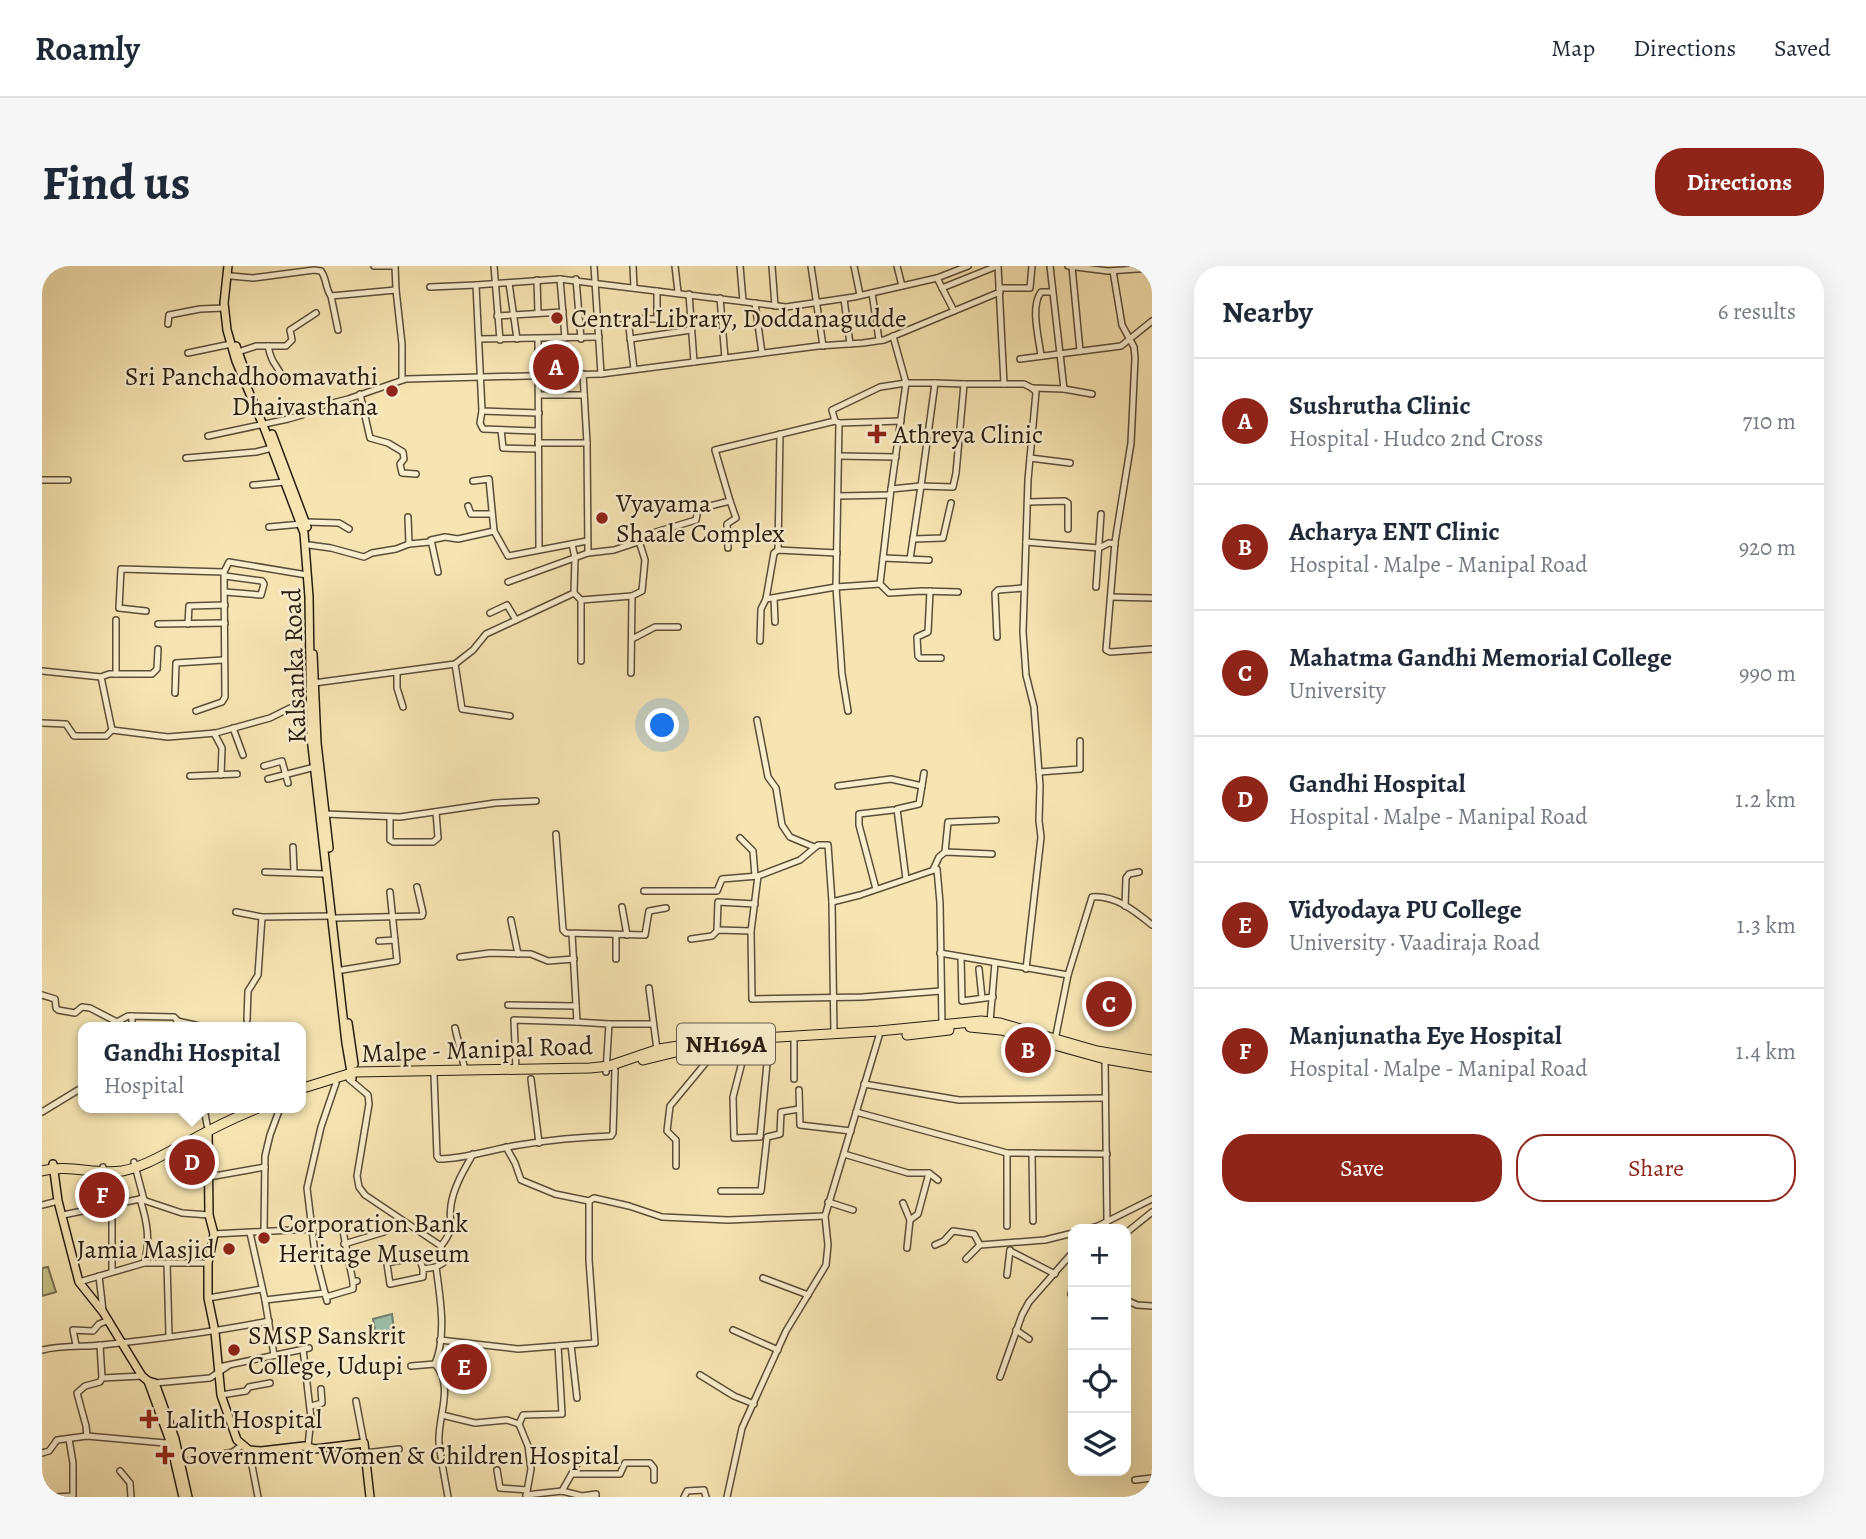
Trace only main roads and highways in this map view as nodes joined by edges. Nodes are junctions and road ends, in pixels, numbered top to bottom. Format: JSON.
{"nodes":[{"id":1,"x":230,"y":266,"type":"edge"},
{"id":2,"x":265,"y":424,"type":"junction"},
{"id":3,"x":303,"y":521,"type":"junction"},
{"id":4,"x":334,"y":917,"type":"junction"},
{"id":5,"x":928,"y":1030,"type":"junction"},
{"id":6,"x":1152,"y":1060,"type":"edge"},
{"id":7,"x":1152,"y":1067,"type":"edge"},
{"id":8,"x":609,"y":1069,"type":"junction"},
{"id":9,"x":352,"y":1076,"type":"junction"},
{"id":10,"x":306,"y":1090,"type":"edge"},
{"id":11,"x":306,"y":1090,"type":"edge"},
{"id":12,"x":236,"y":1113,"type":"edge"},
{"id":13,"x":246,"y":1113,"type":"edge"},
{"id":14,"x":208,"y":1128,"type":"junction"},
{"id":15,"x":53,"y":1166,"type":"junction"},
{"id":16,"x":42,"y":1169,"type":"edge"},
{"id":17,"x":148,"y":1380,"type":"junction"},
{"id":18,"x":186,"y":1497,"type":"edge"},
{"id":19,"x":370,"y":1497,"type":"edge"}],
"edges":[{"from":1,"to":2,"type":"main road","name":"Kalsanka Road"},
{"from":1,"to":2,"type":"main road"},
{"from":2,"to":3,"type":"main road","name":"Kalsanka Road"},
{"from":2,"to":3,"type":"main road"},
{"from":3,"to":4,"type":"main road"},
{"from":3,"to":4,"type":"main road","name":"Kalsanka Road"},
{"from":4,"to":9,"type":"main road"},
{"from":4,"to":9,"type":"main road","name":"Kalsanka Road"},
{"from":5,"to":6,"type":"highway","name":"Malpe - Manipal Road","number":"NH169A"},
{"from":5,"to":7,"type":"highway","name":"Malpe - Manipal Road","number":"NH169A"},
{"from":5,"to":8,"type":"highway","name":"Malpe - Manipal Road","number":"NH169A"},
{"from":5,"to":8,"type":"highway","name":"Malpe - Manipal Road","number":"NH169A"},
{"from":8,"to":9,"type":"highway","name":"Malpe - Manipal Road","number":"NH169A"},
{"from":8,"to":9,"type":"highway","name":"Malpe - Manipal Road","number":"NH169A"},
{"from":9,"to":10,"type":"highway","name":"Malpe - Manipal Road","number":"NH169A"},
{"from":9,"to":11,"type":"highway","name":"Malpe - Manipal Road","number":"NH169A"},
{"from":12,"to":14,"type":"highway"},
{"from":13,"to":14,"type":"highway"},
{"from":14,"to":15,"type":"highway"},
{"from":14,"to":19,"type":"main road"},
{"from":15,"to":16,"type":"highway"},
{"from":15,"to":17,"type":"main road"},
{"from":17,"to":18,"type":"main road"},
{"from":17,"to":18,"type":"main road"}]}
